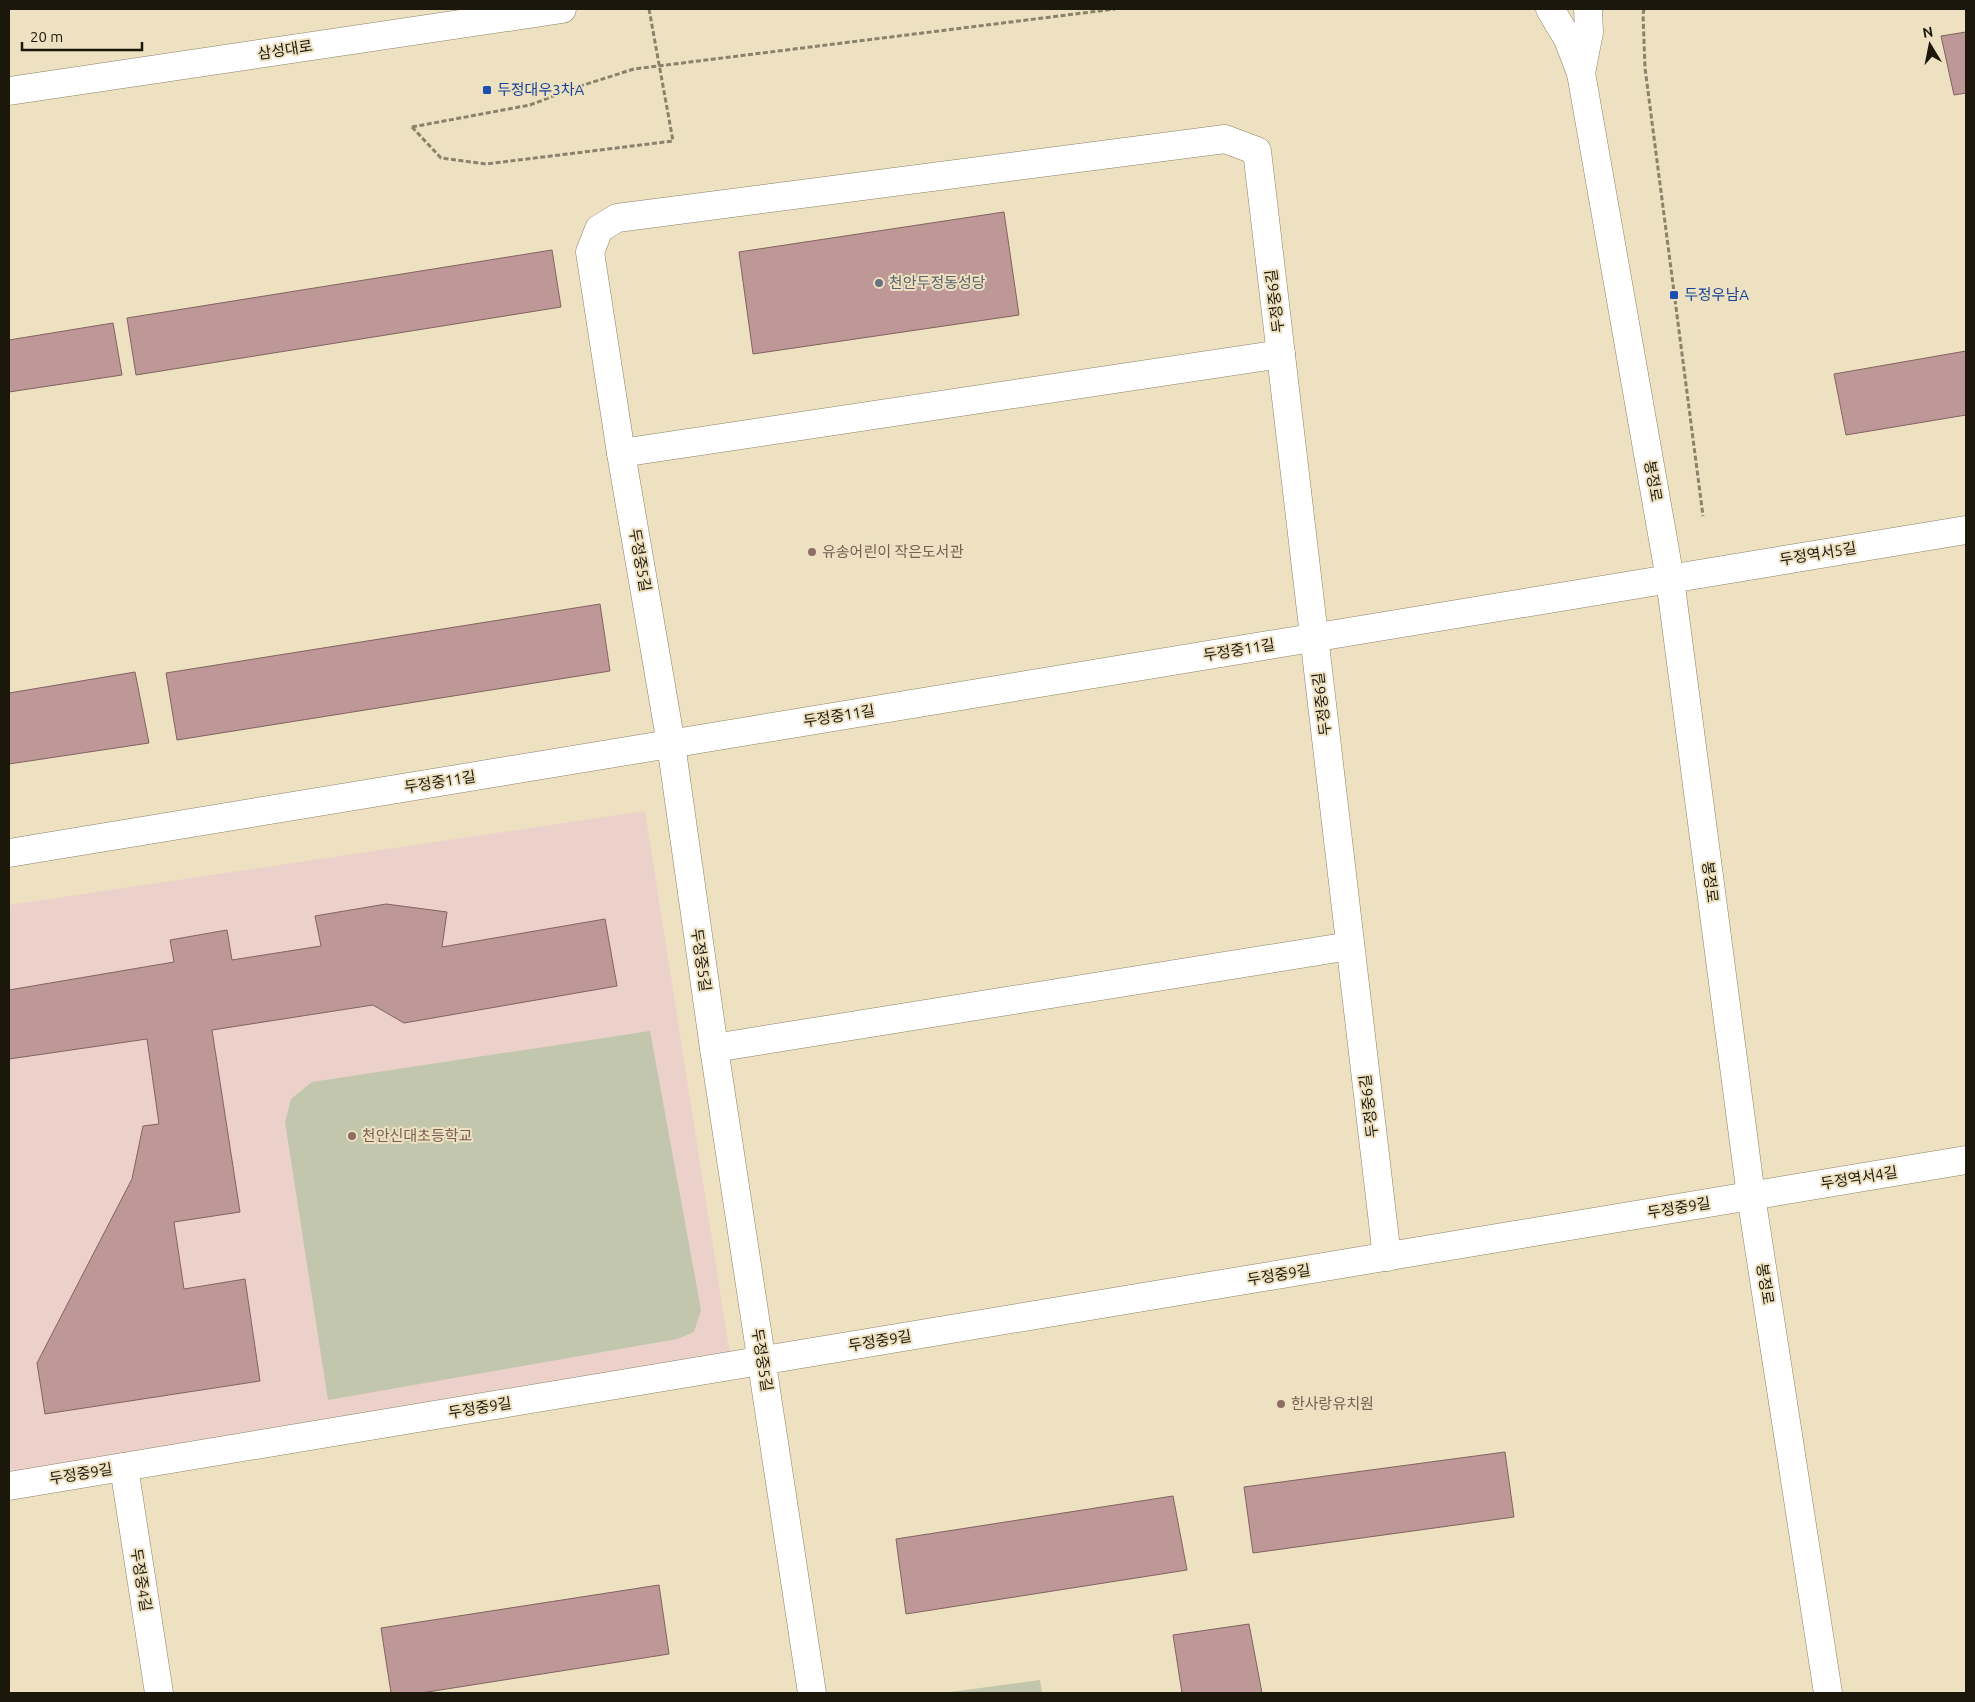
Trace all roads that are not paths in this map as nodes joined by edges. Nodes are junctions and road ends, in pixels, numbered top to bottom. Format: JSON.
{"nodes":[{"id":1,"x":562,"y":9,"type":"edge"},
{"id":2,"x":1550,"y":9,"type":"edge"},
{"id":3,"x":1588,"y":9,"type":"edge"},
{"id":4,"x":1581,"y":73,"type":"junction"},
{"id":5,"x":9,"y":91,"type":"edge"},
{"id":6,"x":1257,"y":151,"type":"joint"},
{"id":7,"x":1281,"y":354,"type":"junction"},
{"id":8,"x":622,"y":453,"type":"junction"},
{"id":9,"x":1966,"y":530,"type":"edge"},
{"id":10,"x":1670,"y":578,"type":"junction"},
{"id":11,"x":1314,"y":637,"type":"junction"},
{"id":12,"x":671,"y":744,"type":"junction"},
{"id":13,"x":9,"y":853,"type":"edge"},
{"id":14,"x":1350,"y":946,"type":"junction"},
{"id":15,"x":714,"y":1048,"type":"junction"},
{"id":16,"x":1966,"y":1160,"type":"edge"},
{"id":17,"x":1751,"y":1196,"type":"junction"},
{"id":18,"x":1387,"y":1257,"type":"junction"},
{"id":19,"x":762,"y":1361,"type":"junction"},
{"id":20,"x":124,"y":1467,"type":"junction"},
{"id":21,"x":9,"y":1486,"type":"edge"},
{"id":22,"x":159,"y":1693,"type":"edge"},
{"id":23,"x":812,"y":1693,"type":"edge"},
{"id":24,"x":1828,"y":1693,"type":"edge"}],
"edges":[{"from":1,"to":5,"type":"street","name":"삼성대로"},
{"from":2,"to":4,"type":"street"},
{"from":3,"to":4,"type":"street"},
{"from":4,"to":10,"type":"street","name":"봉정로"},
{"from":6,"to":7,"type":"street","name":"두정중6길"},
{"from":6,"to":8,"type":"street","name":"두정중5길"},
{"from":7,"to":8,"type":"street"},
{"from":7,"to":11,"type":"street","name":"두정중6길"},
{"from":8,"to":12,"type":"street","name":"두정중5길"},
{"from":9,"to":10,"type":"street","name":"두정역서5길"},
{"from":10,"to":11,"type":"street","name":"두정중11길"},
{"from":10,"to":17,"type":"street","name":"봉정로"},
{"from":11,"to":12,"type":"street","name":"두정중11길"},
{"from":11,"to":14,"type":"street","name":"두정중6길"},
{"from":12,"to":13,"type":"street","name":"두정중11길"},
{"from":12,"to":15,"type":"street","name":"두정중5길"},
{"from":14,"to":15,"type":"street"},
{"from":14,"to":18,"type":"street","name":"두정중6길"},
{"from":15,"to":19,"type":"street","name":"두정중5길"},
{"from":16,"to":17,"type":"street","name":"두정역서4길"},
{"from":17,"to":18,"type":"street","name":"두정중9길"},
{"from":17,"to":24,"type":"street","name":"봉정로"},
{"from":18,"to":19,"type":"street","name":"두정중9길"},
{"from":19,"to":20,"type":"street","name":"두정중9길"},
{"from":19,"to":23,"type":"street","name":"두정중5길"},
{"from":20,"to":21,"type":"street","name":"두정중9길"},
{"from":20,"to":22,"type":"street","name":"두정중4길"}]}
